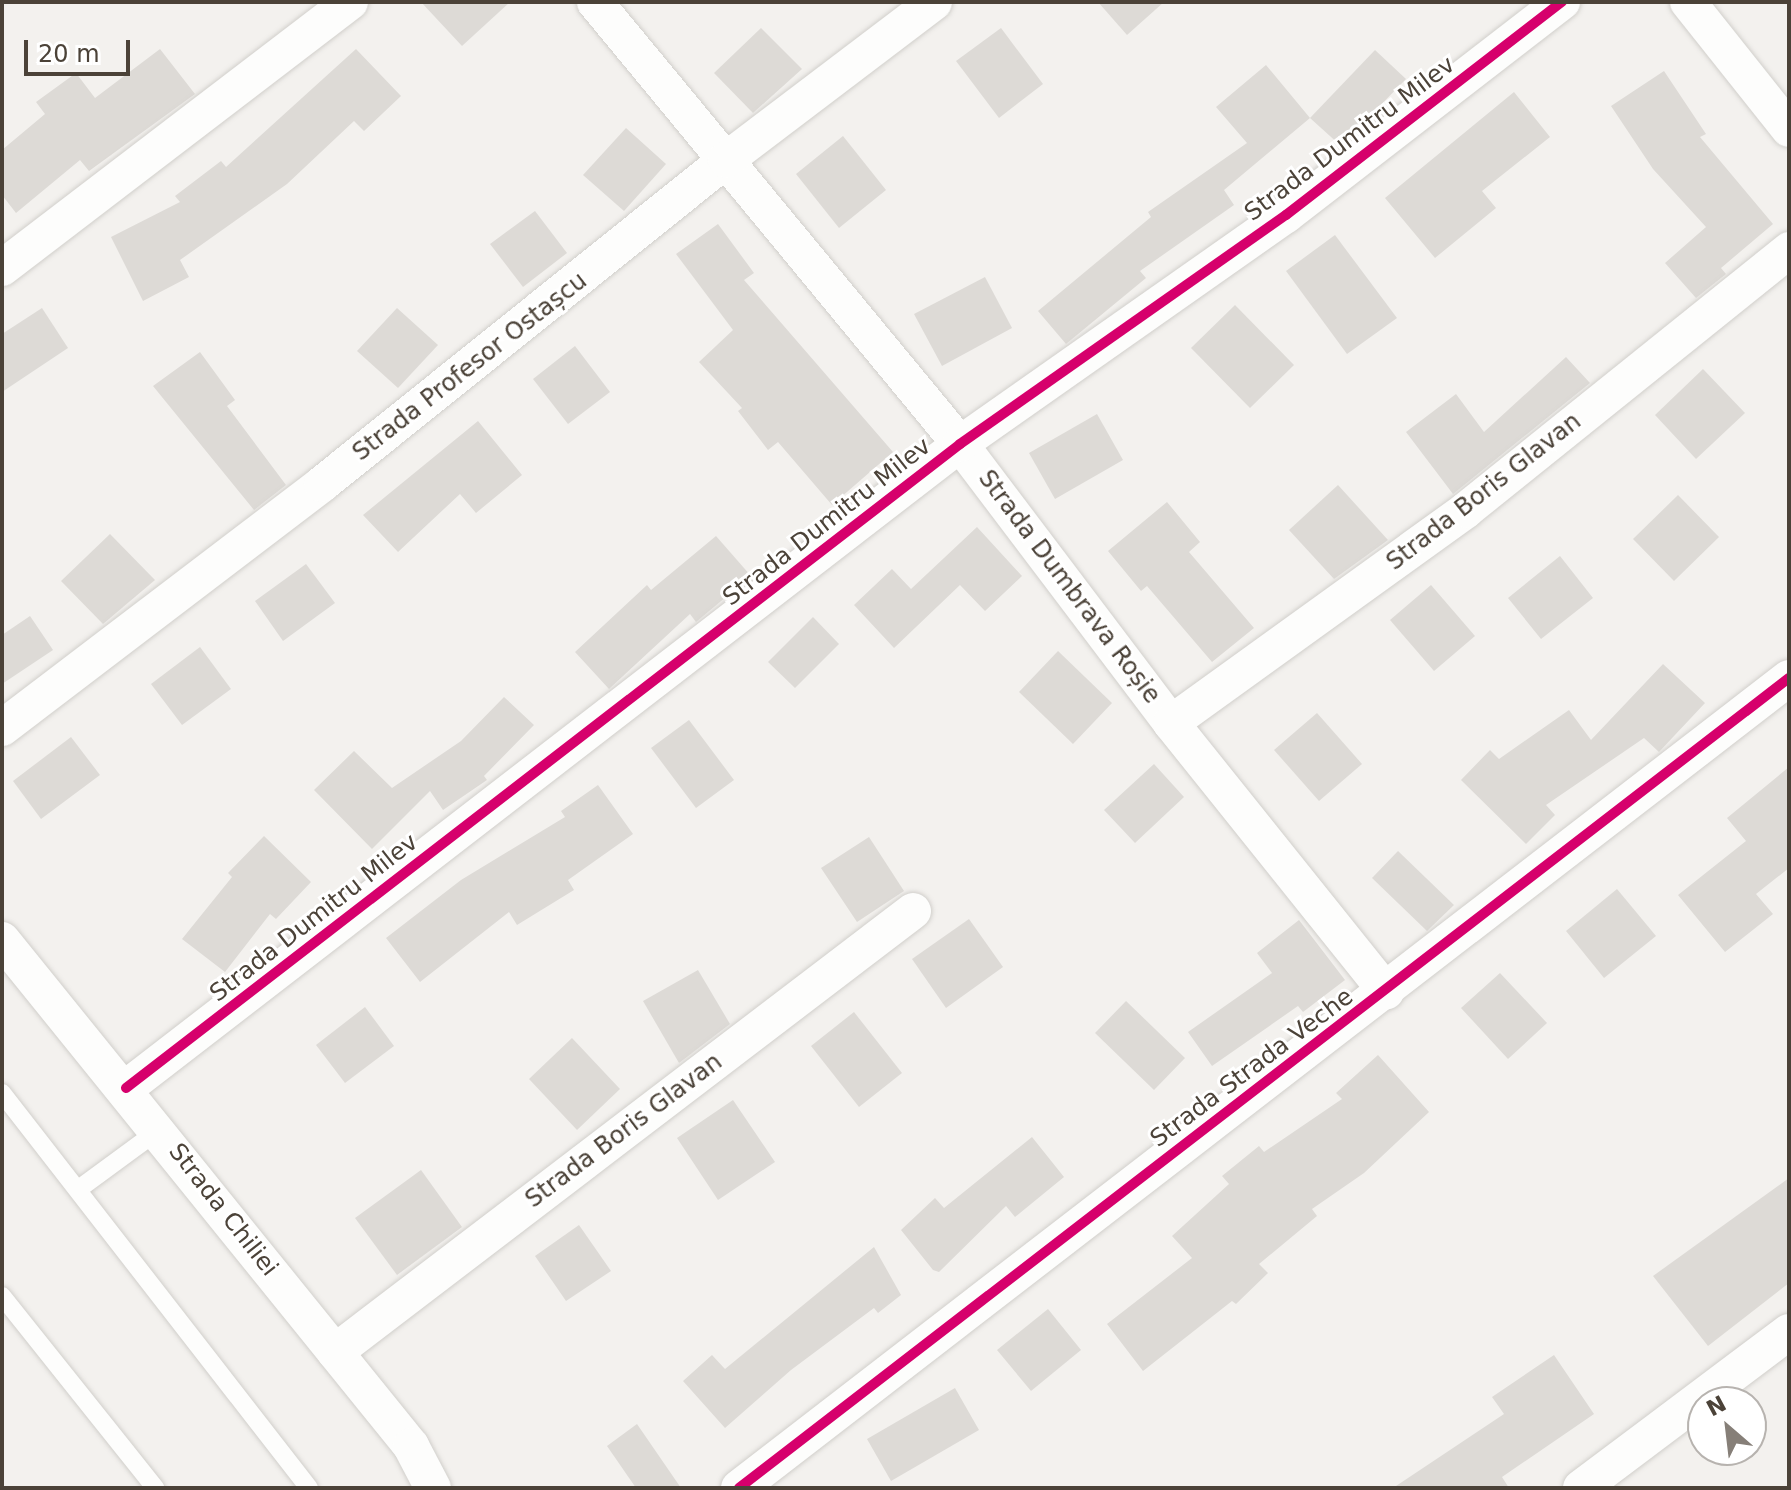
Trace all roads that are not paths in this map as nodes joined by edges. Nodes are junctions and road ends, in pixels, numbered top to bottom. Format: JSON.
{"nodes":[{"id":1,"x":350,"y":2,"type":"edge"},
{"id":2,"x":595,"y":2,"type":"edge"},
{"id":3,"x":934,"y":2,"type":"edge"},
{"id":4,"x":1562,"y":2,"type":"edge"},
{"id":5,"x":1688,"y":2,"type":"edge"},
{"id":6,"x":1789,"y":129,"type":"edge"},
{"id":7,"x":726,"y":160,"type":"junction"},
{"id":8,"x":1789,"y":250,"type":"edge"},
{"id":9,"x":2,"y":268,"type":"edge"},
{"id":10,"x":960,"y":444,"type":"junction"},
{"id":11,"x":1789,"y":678,"type":"edge"},
{"id":12,"x":1171,"y":723,"type":"junction"},
{"id":13,"x":2,"y":728,"type":"edge"},
{"id":14,"x":913,"y":911,"type":"dead end"},
{"id":15,"x":2,"y":940,"type":"edge"},
{"id":16,"x":1386,"y":991,"type":"junction"},
{"id":17,"x":126,"y":1088,"type":"junction"},
{"id":18,"x":2,"y":1093,"type":"edge"},
{"id":19,"x":159,"y":1130,"type":"junction"},
{"id":20,"x":80,"y":1188,"type":"junction"},
{"id":21,"x":2,"y":1296,"type":"edge"},
{"id":22,"x":1789,"y":1332,"type":"edge"},
{"id":23,"x":335,"y":1352,"type":"junction"},
{"id":24,"x":759,"y":1482,"type":"edge"},
{"id":25,"x":155,"y":1488,"type":"edge"},
{"id":26,"x":309,"y":1488,"type":"edge"},
{"id":27,"x":433,"y":1488,"type":"edge"},
{"id":28,"x":1581,"y":1488,"type":"edge"}],
"edges":[{"from":1,"to":9,"type":"street"},
{"from":2,"to":7,"type":"street","name":"Strada Dumbrava Roșie"},
{"from":3,"to":7,"type":"street","name":"Strada Profesor Ostașcu"},
{"from":4,"to":10,"type":"street","name":"Strada Dumitru Milev"},
{"from":5,"to":6,"type":"street"},
{"from":7,"to":10,"type":"street","name":"Strada Dumbrava Roșie"},
{"from":7,"to":13,"type":"street","name":"Strada Profesor Ostașcu"},
{"from":8,"to":12,"type":"street","name":"Strada Boris Glavan"},
{"from":10,"to":12,"type":"street","name":"Strada Dumbrava Roșie"},
{"from":10,"to":17,"type":"street","name":"Strada Dumitru Milev"},
{"from":11,"to":16,"type":"street","name":"Strada Strada Veche"},
{"from":12,"to":16,"type":"street","name":"Strada Dumbrava Roșie"},
{"from":14,"to":23,"type":"street","name":"Strada Boris Glavan"},
{"from":15,"to":17,"type":"street","name":"Strada Chiliei"},
{"from":16,"to":24,"type":"street","name":"Strada Strada Veche"},
{"from":17,"to":19,"type":"street","name":"Strada Chiliei"},
{"from":18,"to":20,"type":"lane"},
{"from":19,"to":20,"type":"lane"},
{"from":19,"to":23,"type":"street","name":"Strada Chiliei"},
{"from":20,"to":26,"type":"lane"},
{"from":21,"to":25,"type":"lane"},
{"from":22,"to":28,"type":"street"},
{"from":23,"to":27,"type":"street","name":"Strada Chiliei"}]}
